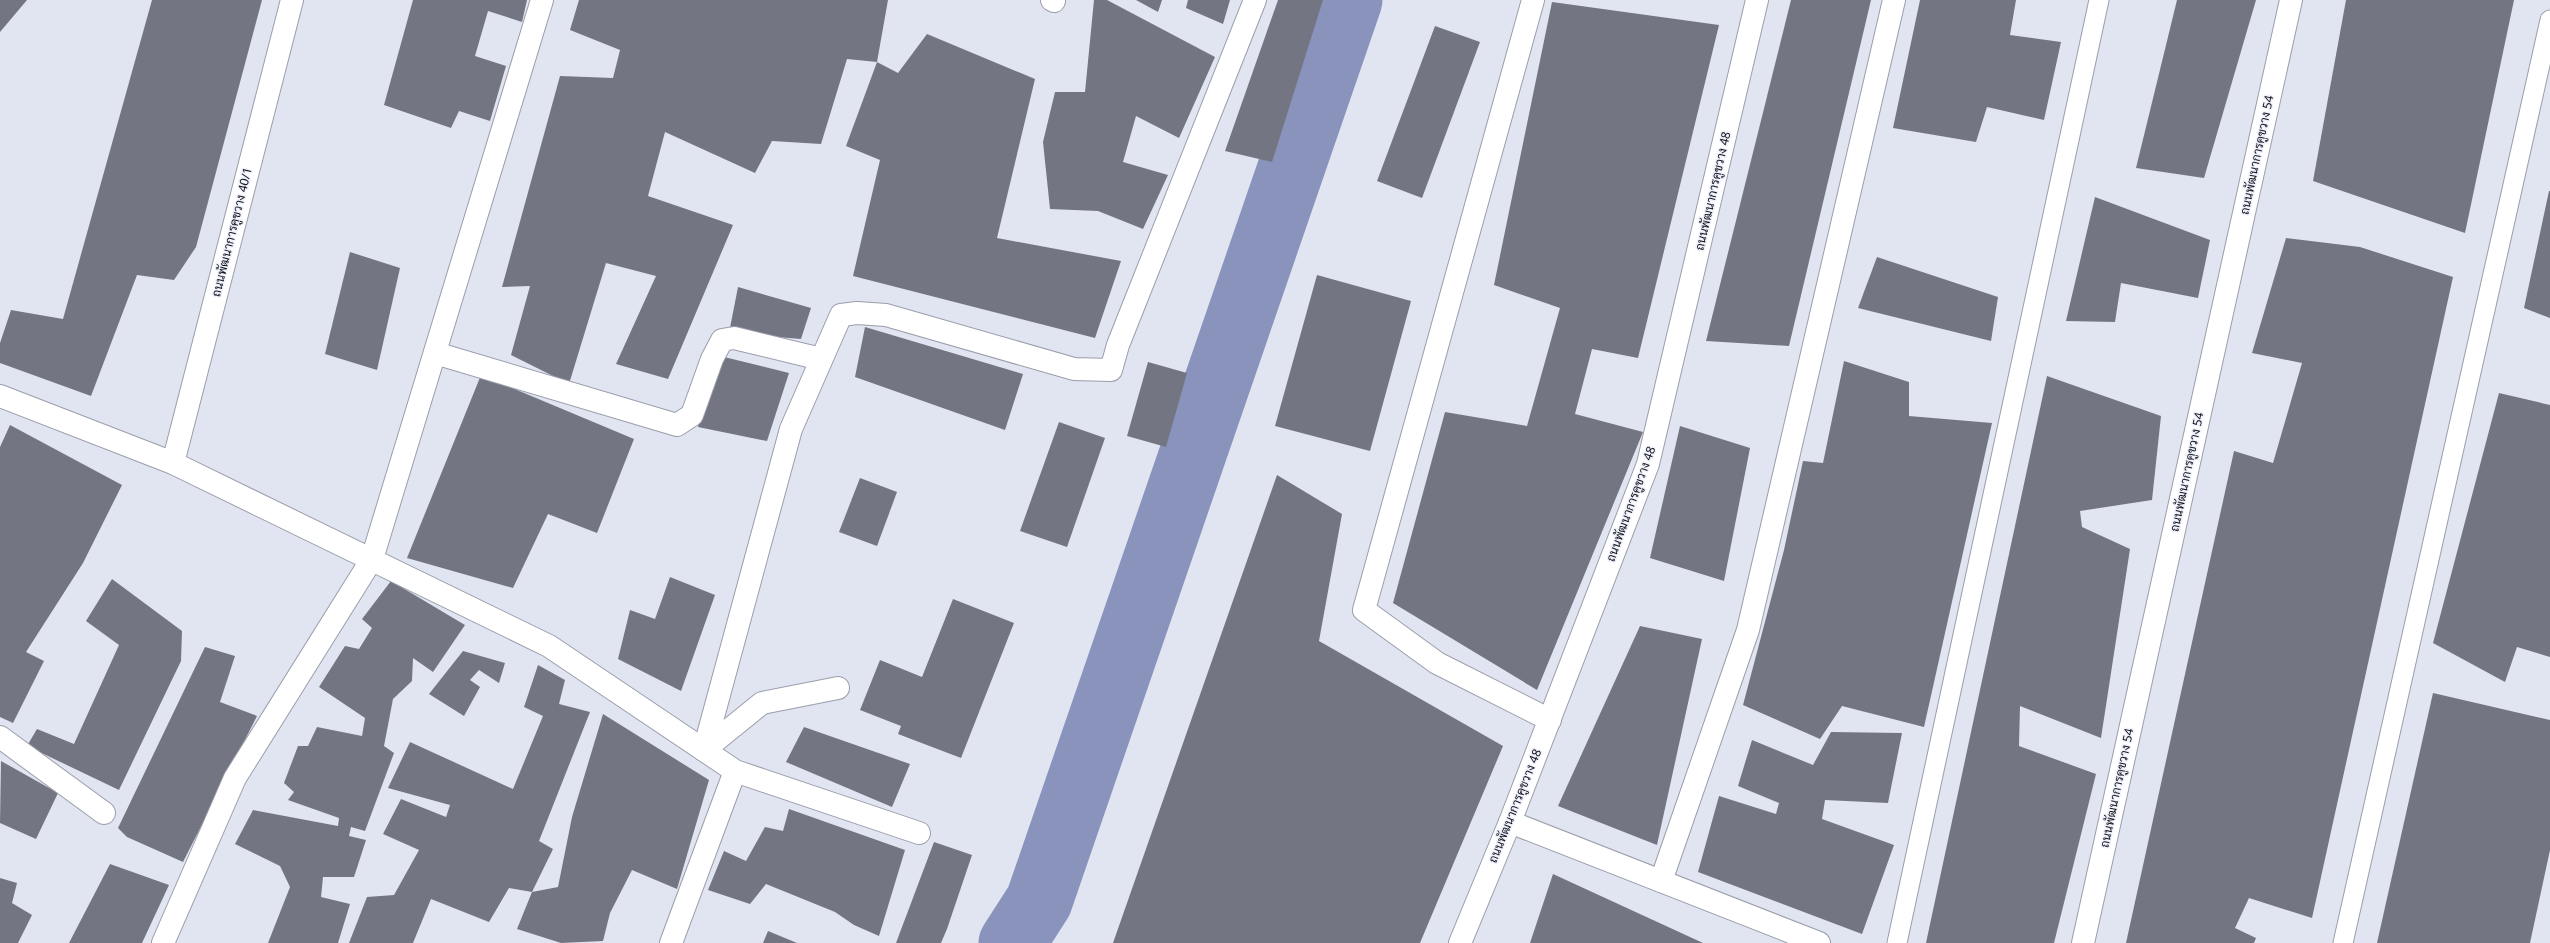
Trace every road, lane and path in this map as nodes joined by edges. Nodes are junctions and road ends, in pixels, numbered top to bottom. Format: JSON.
{"nodes":[{"id":1,"x":292,"y":0,"type":"edge"},
{"id":2,"x":542,"y":0,"type":"edge"},
{"id":3,"x":1255,"y":0,"type":"edge"},
{"id":4,"x":1533,"y":0,"type":"edge"},
{"id":5,"x":1757,"y":0,"type":"edge"},
{"id":6,"x":1894,"y":0,"type":"edge"},
{"id":7,"x":2099,"y":0,"type":"edge"},
{"id":8,"x":2291,"y":0,"type":"edge"},
{"id":9,"x":2550,"y":20,"type":"edge"},
{"id":10,"x":435,"y":353,"type":"junction"},
{"id":11,"x":821,"y":359,"type":"junction"},
{"id":12,"x":0,"y":396,"type":"edge"},
{"id":13,"x":173,"y":463,"type":"junction"},
{"id":14,"x":372,"y":559,"type":"junction"},
{"id":15,"x":838,"y":688,"type":"dead end"},
{"id":16,"x":1550,"y":720,"type":"junction"},
{"id":17,"x":0,"y":737,"type":"edge"},
{"id":18,"x":704,"y":750,"type":"junction"},
{"id":19,"x":735,"y":771,"type":"junction"},
{"id":20,"x":104,"y":813,"type":"dead end"},
{"id":21,"x":1510,"y":822,"type":"junction"},
{"id":22,"x":919,"y":833,"type":"dead end"},
{"id":23,"x":1661,"y":881,"type":"junction"},
{"id":24,"x":163,"y":943,"type":"edge"},
{"id":25,"x":671,"y":943,"type":"edge"},
{"id":26,"x":1460,"y":943,"type":"edge"},
{"id":27,"x":1819,"y":943,"type":"edge"},
{"id":28,"x":1897,"y":943,"type":"edge"},
{"id":29,"x":2083,"y":943,"type":"edge"},
{"id":30,"x":2343,"y":943,"type":"edge"}],
"edges":[{"from":1,"to":13,"type":"street","name":"ถนนพัฒนาการคูขวาง 40/1"},
{"from":2,"to":10,"type":"street"},
{"from":3,"to":11,"type":"street"},
{"from":4,"to":16,"type":"street"},
{"from":5,"to":16,"type":"street","name":"ถนนพัฒนาการคูขวาง 48"},
{"from":6,"to":23,"type":"street"},
{"from":7,"to":28,"type":"lane"},
{"from":8,"to":29,"type":"street","name":"ถนนพัฒนาการคูขวาง 54"},
{"from":9,"to":30,"type":"lane"},
{"from":10,"to":11,"type":"street"},
{"from":10,"to":14,"type":"street"},
{"from":11,"to":18,"type":"street"},
{"from":12,"to":13,"type":"street"},
{"from":13,"to":14,"type":"street"},
{"from":14,"to":18,"type":"street"},
{"from":14,"to":24,"type":"street"},
{"from":15,"to":18,"type":"street"},
{"from":16,"to":21,"type":"street","name":"ถนนพัฒนาการคูขวาง 48"},
{"from":17,"to":20,"type":"street"},
{"from":18,"to":19,"type":"street"},
{"from":19,"to":22,"type":"street"},
{"from":19,"to":25,"type":"street"},
{"from":21,"to":23,"type":"street"},
{"from":21,"to":26,"type":"street","name":"ถนนพัฒนาการคูขวาง 48"},
{"from":23,"to":27,"type":"street"}]}
